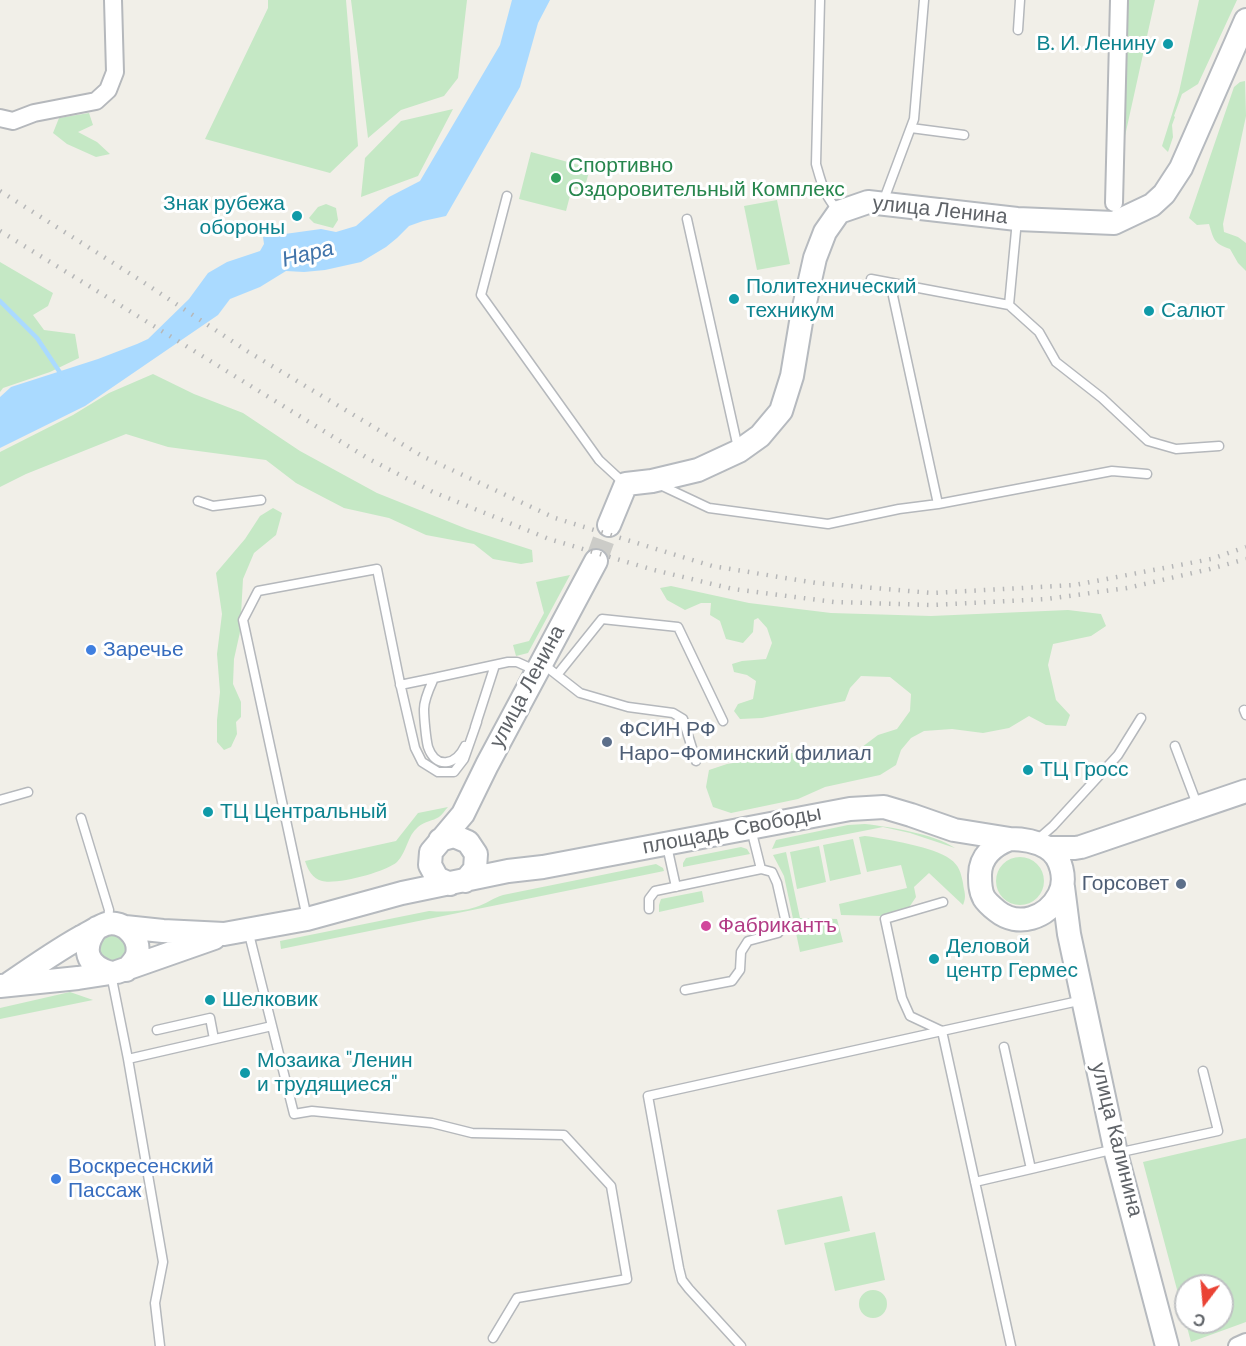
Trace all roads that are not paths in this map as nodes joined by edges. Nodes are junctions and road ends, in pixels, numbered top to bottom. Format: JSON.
{"nodes":[{"id":1,"x":113,"y":0,"type":"edge"},
{"id":2,"x":820,"y":0,"type":"edge"},
{"id":3,"x":924,"y":0,"type":"edge"},
{"id":4,"x":1020,"y":0,"type":"edge"},
{"id":5,"x":1119,"y":0,"type":"edge"},
{"id":6,"x":1246,"y":21,"type":"edge"},
{"id":7,"x":1018,"y":30,"type":"dead end"},
{"id":8,"x":0,"y":118,"type":"edge"},
{"id":9,"x":911,"y":128,"type":"junction"},
{"id":10,"x":964,"y":135,"type":"dead end"},
{"id":11,"x":507,"y":196,"type":"dead end"},
{"id":12,"x":883,"y":203,"type":"junction"},
{"id":13,"x":1114,"y":203,"type":"dead end"},
{"id":14,"x":839,"y":212,"type":"junction"},
{"id":15,"x":687,"y":219,"type":"dead end"},
{"id":16,"x":1017,"y":219,"type":"junction"},
{"id":17,"x":871,"y":279,"type":"dead end"},
{"id":18,"x":893,"y":296,"type":"dead end"},
{"id":19,"x":1009,"y":305,"type":"junction"},
{"id":20,"x":1219,"y":446,"type":"dead end"},
{"id":21,"x":739,"y":451,"type":"junction"},
{"id":22,"x":1148,"y":474,"type":"dead end"},
{"id":23,"x":652,"y":481,"type":"junction"},
{"id":24,"x":626,"y":484,"type":"junction"},
{"id":25,"x":261,"y":500,"type":"dead end"},
{"id":26,"x":198,"y":501,"type":"dead end"},
{"id":27,"x":938,"y":504,"type":"junction"},
{"id":28,"x":609,"y":525,"type":"tunnel mouth"},
{"id":29,"x":596,"y":561,"type":"tunnel mouth"},
{"id":30,"x":495,"y":665,"type":"junction"},
{"id":31,"x":545,"y":670,"type":"junction"},
{"id":32,"x":434,"y":678,"type":"junction"},
{"id":33,"x":400,"y":685,"type":"junction"},
{"id":34,"x":1142,"y":718,"type":"dead end"},
{"id":35,"x":723,"y":721,"type":"dead end"},
{"id":36,"x":477,"y":722,"type":"junction"},
{"id":37,"x":1175,"y":746,"type":"dead end"},
{"id":38,"x":696,"y":761,"type":"dead end"},
{"id":39,"x":1246,"y":791,"type":"edge"},
{"id":40,"x":28,"y":792,"type":"dead end"},
{"id":41,"x":0,"y":800,"type":"edge"},
{"id":42,"x":1198,"y":808,"type":"junction"},
{"id":43,"x":463,"y":814,"type":"junction"},
{"id":44,"x":81,"y":818,"type":"dead end"},
{"id":45,"x":751,"y":828,"type":"junction"},
{"id":46,"x":954,"y":830,"type":"junction"},
{"id":47,"x":1010,"y":839,"type":"junction"},
{"id":48,"x":667,"y":844,"type":"junction"},
{"id":49,"x":1041,"y":845,"type":"junction"},
{"id":50,"x":435,"y":846,"type":"junction"},
{"id":51,"x":472,"y":848,"type":"junction"},
{"id":52,"x":1075,"y":848,"type":"junction"},
{"id":53,"x":761,"y":869,"type":"junction"},
{"id":54,"x":980,"y":869,"type":"junction"},
{"id":55,"x":508,"y":871,"type":"junction"},
{"id":56,"x":458,"y":882,"type":"junction"},
{"id":57,"x":1063,"y":883,"type":"junction"},
{"id":58,"x":676,"y":887,"type":"junction"},
{"id":59,"x":402,"y":893,"type":"junction"},
{"id":60,"x":943,"y":902,"type":"dead end"},
{"id":61,"x":649,"y":909,"type":"dead end"},
{"id":62,"x":1038,"y":916,"type":"junction"},
{"id":63,"x":307,"y":919,"type":"junction"},
{"id":64,"x":110,"y":926,"type":"junction"},
{"id":65,"x":248,"y":930,"type":"junction"},
{"id":66,"x":224,"y":934,"type":"junction"},
{"id":67,"x":1069,"y":934,"type":"junction"},
{"id":68,"x":118,"y":971,"type":"junction"},
{"id":69,"x":4,"y":985,"type":"edge"},
{"id":70,"x":686,"y":990,"type":"dead end"},
{"id":71,"x":1083,"y":1000,"type":"junction"},
{"id":72,"x":272,"y":1026,"type":"junction"},
{"id":73,"x":157,"y":1030,"type":"dead end"},
{"id":74,"x":942,"y":1031,"type":"junction"},
{"id":75,"x":214,"y":1039,"type":"junction"},
{"id":76,"x":1004,"y":1047,"type":"dead end"},
{"id":77,"x":128,"y":1059,"type":"junction"},
{"id":78,"x":1203,"y":1071,"type":"dead end"},
{"id":79,"x":1116,"y":1151,"type":"junction"},
{"id":80,"x":1032,"y":1169,"type":"junction"},
{"id":81,"x":975,"y":1182,"type":"junction"},
{"id":82,"x":493,"y":1338,"type":"dead end"},
{"id":83,"x":1246,"y":1342,"type":"edge"},
{"id":84,"x":160,"y":1346,"type":"edge"},
{"id":85,"x":741,"y":1346,"type":"edge"},
{"id":86,"x":1011,"y":1346,"type":"edge"},
{"id":87,"x":1167,"y":1346,"type":"edge"},
{"id":88,"x":1237,"y":1346,"type":"edge"}],
"edges":[{"from":1,"to":8,"type":"street"},
{"from":2,"to":14,"type":"lane"},
{"from":3,"to":9,"type":"lane"},
{"from":4,"to":7,"type":"lane"},
{"from":5,"to":13,"type":"street"},
{"from":6,"to":16,"type":"main road","name":"улица Ленина"},
{"from":9,"to":10,"type":"lane"},
{"from":9,"to":12,"type":"lane"},
{"from":11,"to":24,"type":"lane"},
{"from":12,"to":14,"type":"main road","name":"улица Ленина"},
{"from":12,"to":16,"type":"main road","name":"улица Ленина"},
{"from":14,"to":21,"type":"main road"},
{"from":15,"to":21,"type":"lane"},
{"from":16,"to":19,"type":"lane"},
{"from":17,"to":19,"type":"lane"},
{"from":18,"to":27,"type":"lane"},
{"from":19,"to":20,"type":"lane"},
{"from":21,"to":23,"type":"main road"},
{"from":22,"to":27,"type":"lane"},
{"from":23,"to":24,"type":"main road"},
{"from":23,"to":27,"type":"lane"},
{"from":24,"to":28,"type":"main road"},
{"from":25,"to":26,"type":"lane"},
{"from":29,"to":31,"type":"main road","name":"улица Ленина"},
{"from":30,"to":31,"type":"lane"},
{"from":30,"to":32,"type":"lane"},
{"from":30,"to":36,"type":"lane"},
{"from":31,"to":35,"type":"lane"},
{"from":31,"to":38,"type":"lane"},
{"from":31,"to":43,"type":"main road","name":"улица Ленина"},
{"from":32,"to":33,"type":"lane"},
{"from":32,"to":36,"type":"lane"},
{"from":33,"to":36,"type":"lane"},
{"from":33,"to":63,"type":"lane"},
{"from":34,"to":49,"type":"lane"},
{"from":37,"to":42,"type":"lane"},
{"from":39,"to":42,"type":"main road"},
{"from":40,"to":41,"type":"lane"},
{"from":42,"to":52,"type":"main road"},
{"from":43,"to":50,"type":"main road","name":"улица Ленина"},
{"from":43,"to":51,"type":"main road"},
{"from":44,"to":64,"type":"lane"},
{"from":45,"to":46,"type":"main road","name":"площадь Свободы"},
{"from":45,"to":48,"type":"main road","name":"площадь Свободы"},
{"from":45,"to":53,"type":"lane"},
{"from":46,"to":47,"type":"main road","name":"площадь Свободы"},
{"from":46,"to":54,"type":"main road"},
{"from":47,"to":49,"type":"main road"},
{"from":47,"to":54,"type":"main road"},
{"from":48,"to":55,"type":"main road","name":"площадь Свободы"},
{"from":48,"to":58,"type":"lane"},
{"from":49,"to":52,"type":"main road"},
{"from":49,"to":57,"type":"main road"},
{"from":50,"to":51,"type":"main road"},
{"from":50,"to":56,"type":"main road"},
{"from":50,"to":59,"type":"main road"},
{"from":51,"to":55,"type":"main road"},
{"from":51,"to":56,"type":"main road"},
{"from":52,"to":57,"type":"main road"},
{"from":53,"to":58,"type":"lane"},
{"from":53,"to":70,"type":"lane"},
{"from":54,"to":62,"type":"main road"},
{"from":55,"to":56,"type":"main road","name":"площадь Свободы"},
{"from":56,"to":59,"type":"main road","name":"площадь Свободы"},
{"from":57,"to":62,"type":"main road"},
{"from":57,"to":67,"type":"main road","name":"улица Калинина"},
{"from":58,"to":61,"type":"lane"},
{"from":59,"to":63,"type":"main road","name":"площадь Свободы"},
{"from":60,"to":74,"type":"lane"},
{"from":62,"to":67,"type":"main road"},
{"from":63,"to":65,"type":"main road","name":"площадь Свободы"},
{"from":64,"to":66,"type":"main road","name":"площадь Свободы"},
{"from":64,"to":68,"type":"main road"},
{"from":64,"to":68,"type":"main road"},
{"from":64,"to":69,"type":"main road","name":"площадь Свободы"},
{"from":65,"to":66,"type":"main road","name":"площадь Свободы"},
{"from":65,"to":72,"type":"lane"},
{"from":66,"to":68,"type":"main road","name":"площадь Свободы"},
{"from":67,"to":71,"type":"main road","name":"улица Калинина"},
{"from":68,"to":69,"type":"main road","name":"площадь Свободы"},
{"from":68,"to":77,"type":"lane"},
{"from":71,"to":74,"type":"lane"},
{"from":71,"to":79,"type":"main road","name":"улица Калинина"},
{"from":72,"to":75,"type":"lane"},
{"from":72,"to":82,"type":"lane"},
{"from":73,"to":75,"type":"lane"},
{"from":74,"to":81,"type":"lane"},
{"from":74,"to":85,"type":"lane"},
{"from":75,"to":77,"type":"lane"},
{"from":76,"to":80,"type":"lane"},
{"from":77,"to":84,"type":"lane"},
{"from":78,"to":79,"type":"lane"},
{"from":79,"to":80,"type":"lane"},
{"from":79,"to":87,"type":"main road","name":"улица Калинина"},
{"from":80,"to":81,"type":"lane"},
{"from":81,"to":86,"type":"lane"},
{"from":83,"to":88,"type":"street"}]}
